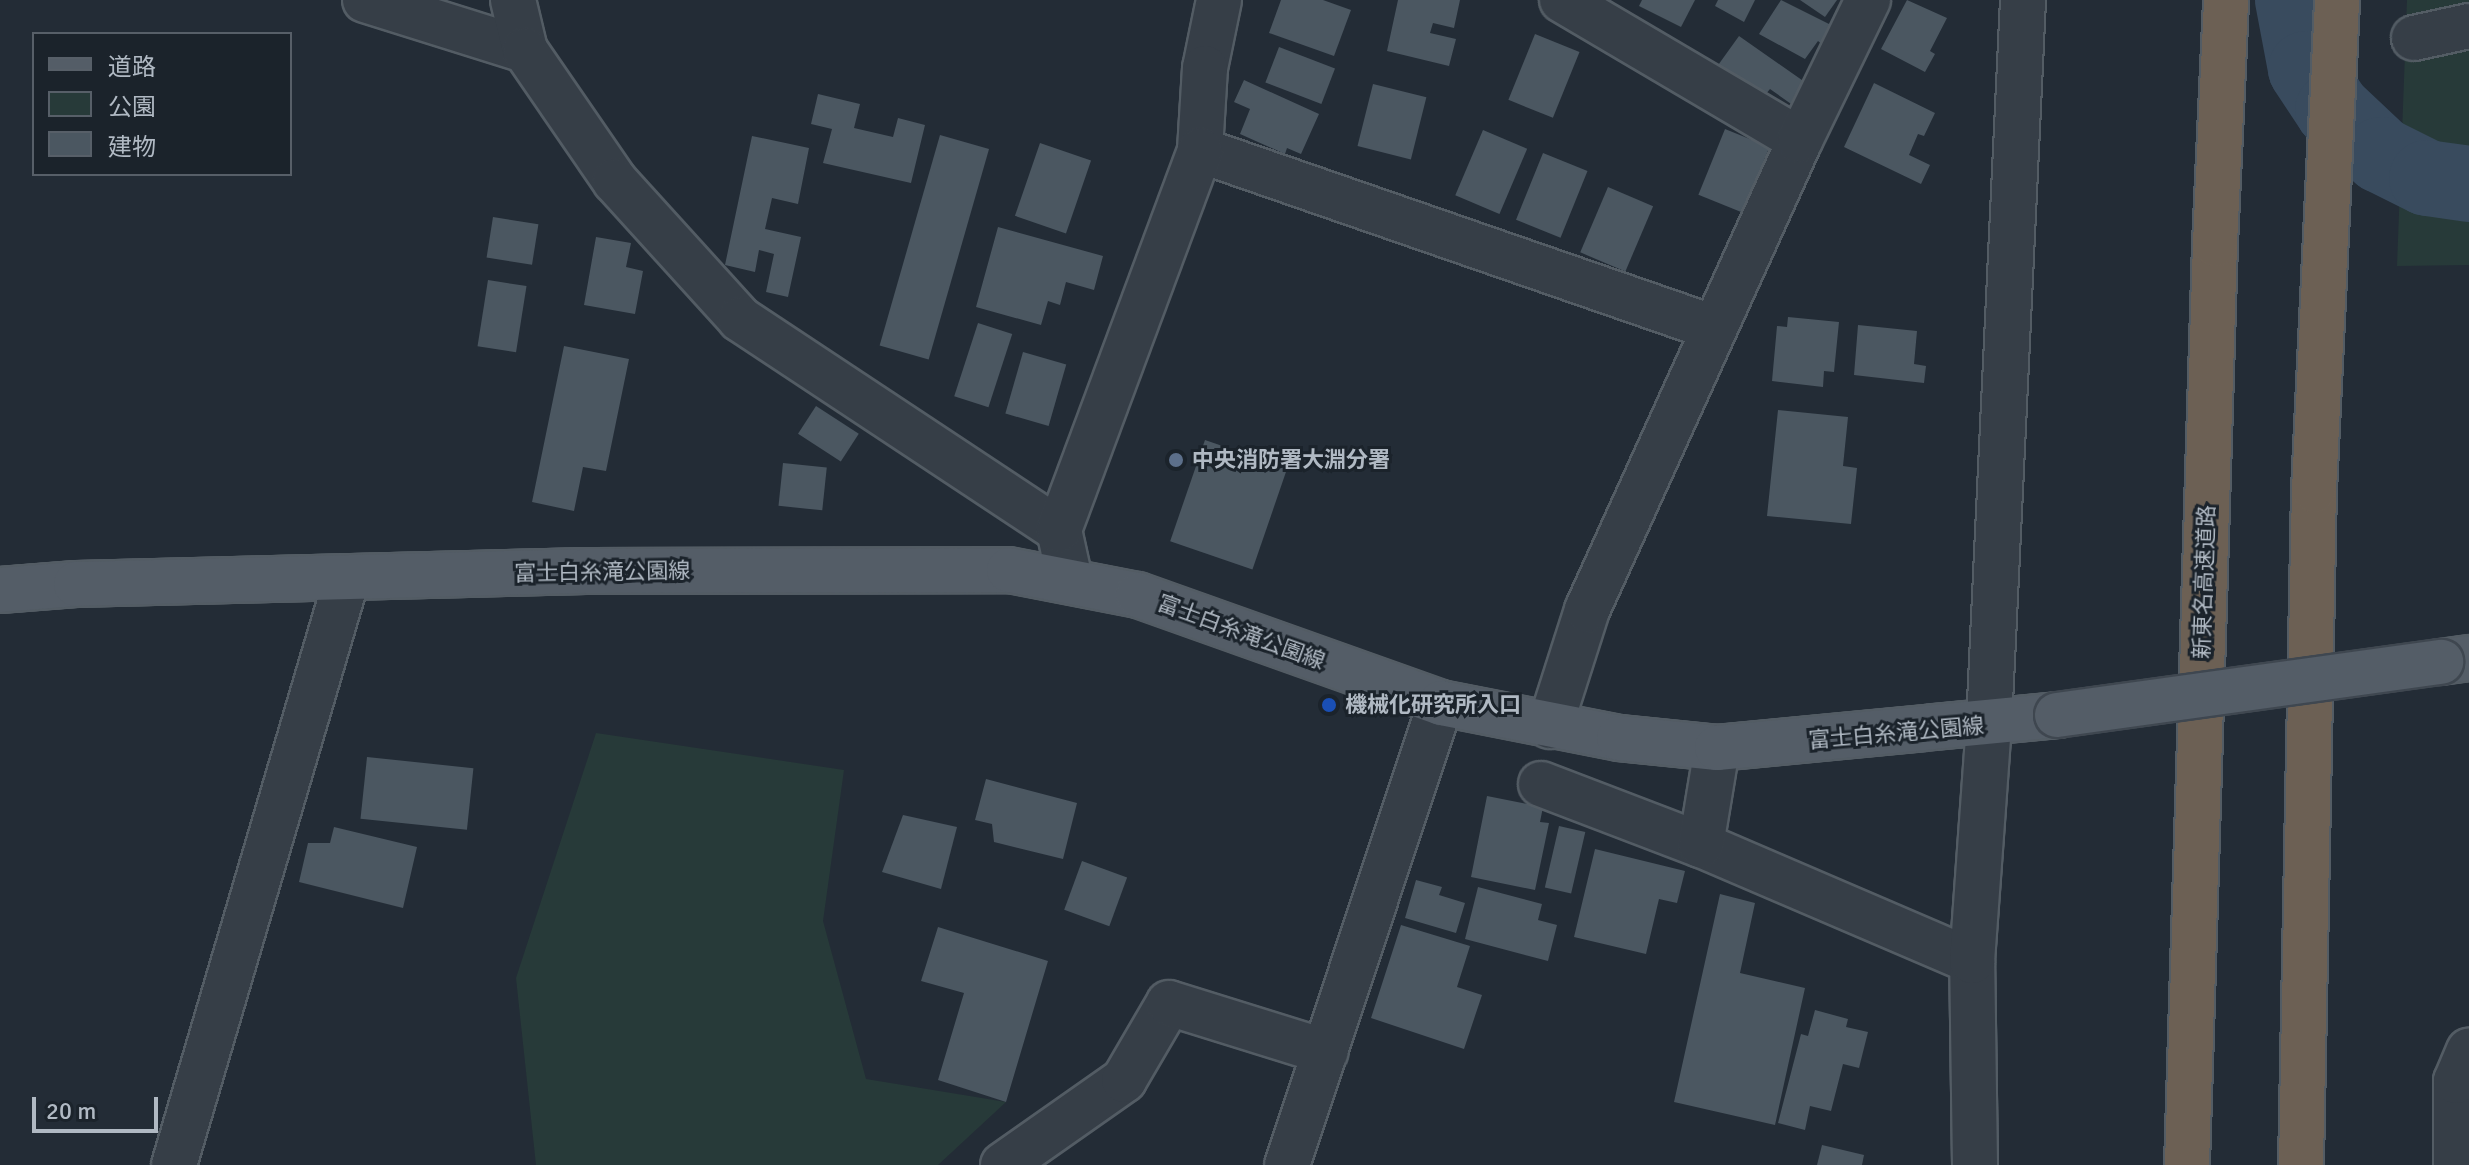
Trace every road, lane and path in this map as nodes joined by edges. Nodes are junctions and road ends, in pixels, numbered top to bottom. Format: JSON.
{"nodes":[{"id":1,"x":365,"y":0,"type":"edge"},
{"id":2,"x":513,"y":0,"type":"edge"},
{"id":3,"x":1219,"y":0,"type":"edge"},
{"id":4,"x":1562,"y":0,"type":"edge"},
{"id":5,"x":1868,"y":0,"type":"edge"},
{"id":6,"x":2023,"y":0,"type":"edge"},
{"id":7,"x":2226,"y":0,"type":"edge"},
{"id":8,"x":2337,"y":0,"type":"edge"},
{"id":9,"x":2469,"y":26,"type":"edge"},
{"id":10,"x":2414,"y":38,"type":"dead end"},
{"id":11,"x":525,"y":50,"type":"junction"},
{"id":12,"x":1800,"y":140,"type":"junction"},
{"id":13,"x":1200,"y":150,"type":"junction"},
{"id":14,"x":1714,"y":328,"type":"junction"},
{"id":15,"x":1059,"y":530,"type":"junction"},
{"id":16,"x":347,"y":578,"type":"junction"},
{"id":17,"x":1070,"y":580,"type":"junction"},
{"id":18,"x":0,"y":590,"type":"edge"},
{"id":19,"x":2455,"y":660,"type":"edge"},
{"id":20,"x":1441,"y":703,"type":"junction"},
{"id":21,"x":1989,"y":724,"type":"junction"},
{"id":22,"x":1550,"y":726,"type":"junction"},
{"id":23,"x":1717,"y":748,"type":"junction"},
{"id":24,"x":1541,"y":784,"type":"dead end"},
{"id":25,"x":1701,"y":845,"type":"junction"},
{"id":26,"x":1972,"y":961,"type":"junction"},
{"id":27,"x":2469,"y":1051,"type":"edge"},
{"id":28,"x":1326,"y":1052,"type":"junction"},
{"id":29,"x":174,"y":1165,"type":"edge"},
{"id":30,"x":1003,"y":1165,"type":"edge"},
{"id":31,"x":1287,"y":1165,"type":"edge"},
{"id":32,"x":1975,"y":1165,"type":"edge"},
{"id":33,"x":2187,"y":1165,"type":"edge"},
{"id":34,"x":2301,"y":1165,"type":"edge"},
{"id":35,"x":2456,"y":1165,"type":"edge"}],
"edges":[{"from":1,"to":11,"type":"street"},
{"from":2,"to":11,"type":"street"},
{"from":3,"to":13,"type":"street"},
{"from":4,"to":12,"type":"street"},
{"from":5,"to":12,"type":"street"},
{"from":6,"to":21,"type":"street"},
{"from":7,"to":33,"type":"highway","name":"新東名高速道路"},
{"from":8,"to":34,"type":"highway"},
{"from":9,"to":10,"type":"street"},
{"from":11,"to":15,"type":"street"},
{"from":12,"to":14,"type":"street"},
{"from":13,"to":14,"type":"street"},
{"from":13,"to":15,"type":"street"},
{"from":14,"to":22,"type":"street"},
{"from":15,"to":17,"type":"street"},
{"from":16,"to":17,"type":"main road","name":"富士白糸滝公園線"},
{"from":16,"to":18,"type":"main road","name":"富士白糸滝公園線"},
{"from":16,"to":29,"type":"street"},
{"from":17,"to":20,"type":"main road","name":"富士白糸滝公園線"},
{"from":19,"to":21,"type":"main road","name":"富士白糸滝公園線","bridge":true},
{"from":20,"to":22,"type":"main road","name":"富士白糸滝公園線"},
{"from":20,"to":28,"type":"street"},
{"from":21,"to":23,"type":"main road","name":"富士白糸滝公園線"},
{"from":21,"to":26,"type":"street"},
{"from":22,"to":23,"type":"main road","name":"富士白糸滝公園線"},
{"from":23,"to":25,"type":"street"},
{"from":24,"to":25,"type":"street"},
{"from":25,"to":26,"type":"street"},
{"from":26,"to":32,"type":"street"},
{"from":27,"to":35,"type":"street"},
{"from":28,"to":30,"type":"street"},
{"from":28,"to":31,"type":"street"}]}
